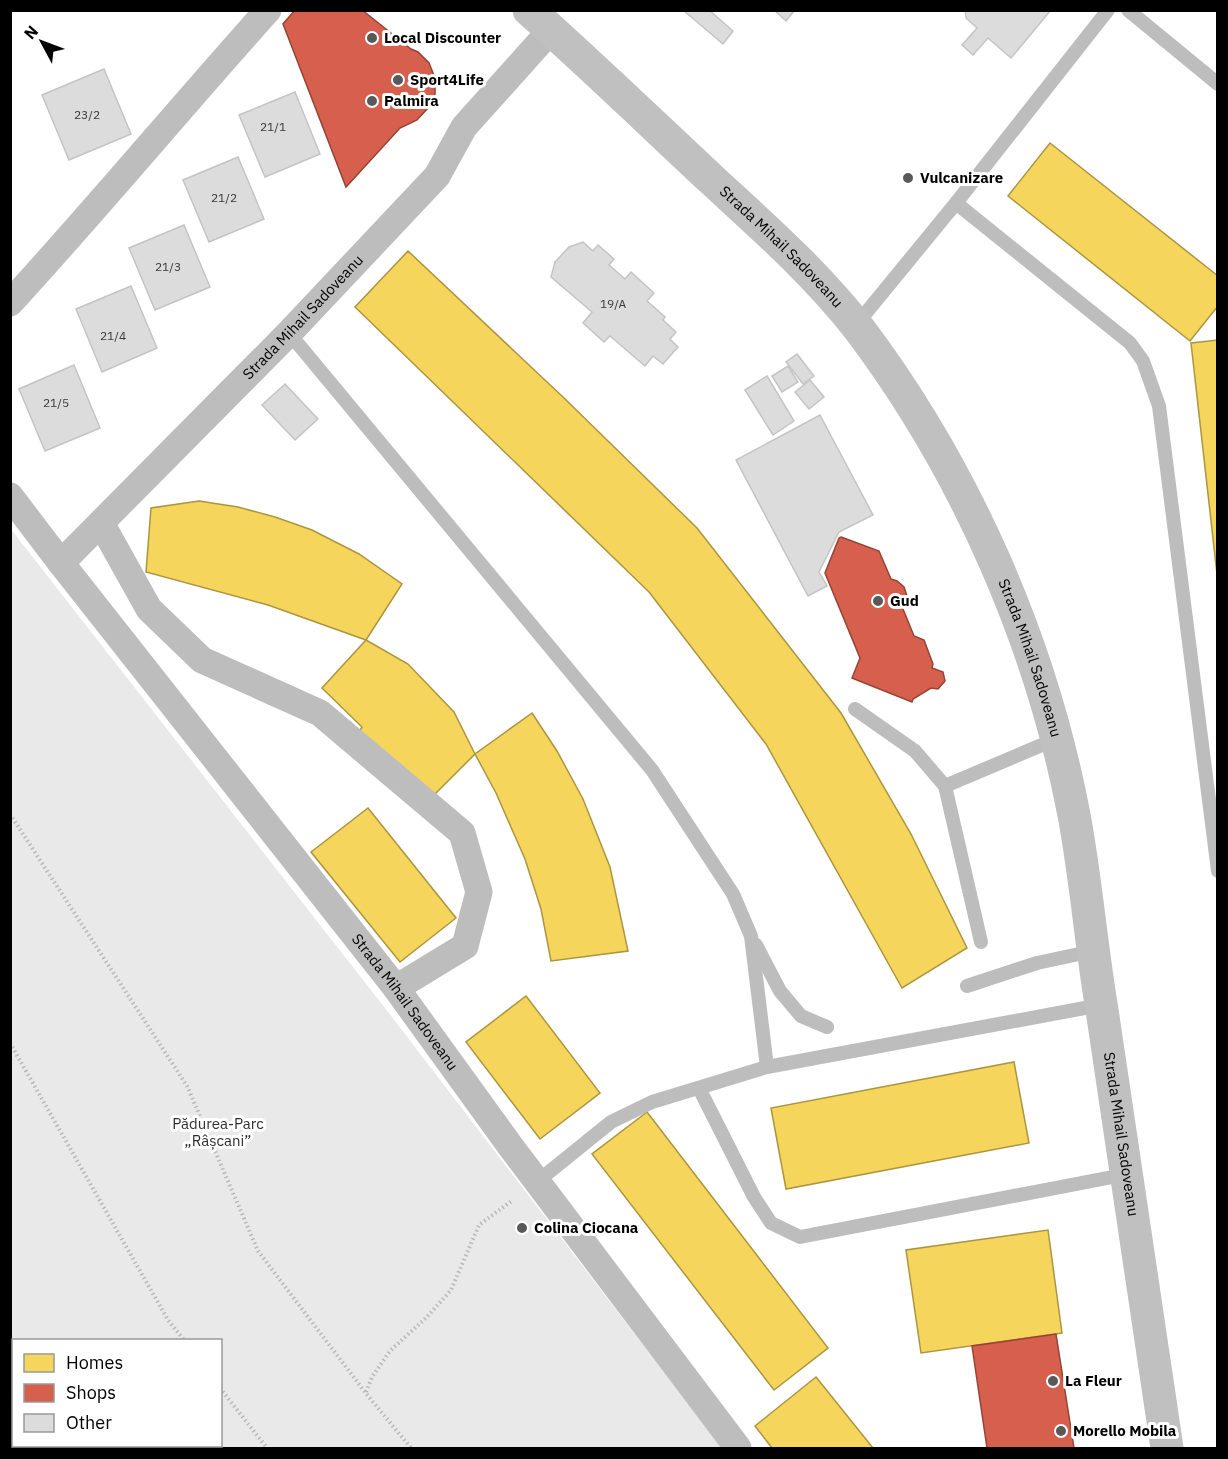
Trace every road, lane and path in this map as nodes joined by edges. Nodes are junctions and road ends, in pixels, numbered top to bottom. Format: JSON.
{"nodes":[{"id":1,"x":268,"y":10,"type":"edge"},
{"id":2,"x":1108,"y":10,"type":"edge"},
{"id":3,"x":1128,"y":10,"type":"edge"},
{"id":4,"x":536,"y":16,"type":"edge"},
{"id":5,"x":1218,"y":84,"type":"edge"},
{"id":6,"x":956,"y":203,"type":"junction"},
{"id":7,"x":10,"y":303,"type":"edge"},
{"id":8,"x":856,"y":325,"type":"junction"},
{"id":9,"x":289,"y":333,"type":"junction"},
{"id":10,"x":10,"y":496,"type":"edge"},
{"id":11,"x":101,"y":523,"type":"junction"},
{"id":12,"x":61,"y":563,"type":"junction"},
{"id":13,"x":855,"y":709,"type":"dead end"},
{"id":14,"x":1056,"y":740,"type":"junction"},
{"id":15,"x":945,"y":786,"type":"junction"},
{"id":16,"x":10,"y":814,"type":"edge"},
{"id":17,"x":1218,"y":871,"type":"edge"},
{"id":18,"x":751,"y":936,"type":"junction"},
{"id":19,"x":981,"y":942,"type":"dead end"},
{"id":20,"x":1093,"y":951,"type":"junction"},
{"id":21,"x":967,"y":986,"type":"dead end"},
{"id":22,"x":396,"y":988,"type":"junction"},
{"id":23,"x":1101,"y":1005,"type":"junction"},
{"id":24,"x":827,"y":1027,"type":"dead end"},
{"id":25,"x":10,"y":1043,"type":"edge"},
{"id":26,"x":767,"y":1067,"type":"junction"},
{"id":27,"x":699,"y":1088,"type":"junction"},
{"id":28,"x":1128,"y":1174,"type":"junction"},
{"id":29,"x":538,"y":1181,"type":"junction"},
{"id":30,"x":516,"y":1198,"type":"dead end"},
{"id":31,"x":182,"y":1339,"type":"edge"},
{"id":32,"x":222,"y":1391,"type":"edge"},
{"id":33,"x":365,"y":1393,"type":"junction"},
{"id":34,"x":267,"y":1449,"type":"edge"},
{"id":35,"x":411,"y":1449,"type":"edge"},
{"id":36,"x":738,"y":1449,"type":"edge"},
{"id":37,"x":1167,"y":1449,"type":"edge"}],
"edges":[{"from":1,"to":7,"type":"street"},
{"from":2,"to":6,"type":"lane"},
{"from":3,"to":5,"type":"lane"},
{"from":4,"to":8,"type":"main road","name":"Strada Mihail Sadoveanu"},
{"from":4,"to":9,"type":"street","name":"Strada Mihail Sadoveanu"},
{"from":6,"to":8,"type":"lane"},
{"from":6,"to":17,"type":"lane"},
{"from":8,"to":14,"type":"main road","name":"Strada Mihail Sadoveanu"},
{"from":9,"to":11,"type":"street","name":"Strada Mihail Sadoveanu"},
{"from":9,"to":18,"type":"lane"},
{"from":10,"to":12,"type":"street","name":"Strada Mihail Sadoveanu"},
{"from":11,"to":12,"type":"street","name":"Strada Mihail Sadoveanu"},
{"from":11,"to":22,"type":"street"},
{"from":12,"to":22,"type":"street","name":"Strada Mihail Sadoveanu"},
{"from":13,"to":15,"type":"lane"},
{"from":14,"to":15,"type":"lane"},
{"from":14,"to":20,"type":"main road","name":"Strada Mihail Sadoveanu"},
{"from":15,"to":19,"type":"lane"},
{"from":16,"to":33,"type":"path"},
{"from":18,"to":24,"type":"lane"},
{"from":18,"to":26,"type":"lane"},
{"from":20,"to":21,"type":"lane"},
{"from":20,"to":23,"type":"main road","name":"Strada Mihail Sadoveanu"},
{"from":22,"to":29,"type":"street","name":"Strada Mihail Sadoveanu"},
{"from":23,"to":26,"type":"lane"},
{"from":23,"to":28,"type":"main road","name":"Strada Mihail Sadoveanu"},
{"from":25,"to":31,"type":"path"},
{"from":26,"to":27,"type":"lane"},
{"from":27,"to":28,"type":"lane"},
{"from":27,"to":29,"type":"lane"},
{"from":28,"to":37,"type":"main road","name":"Strada Mihail Sadoveanu"},
{"from":29,"to":36,"type":"street","name":"Strada Mihail Sadoveanu"},
{"from":30,"to":33,"type":"path"},
{"from":32,"to":34,"type":"path"},
{"from":33,"to":35,"type":"path"}]}
